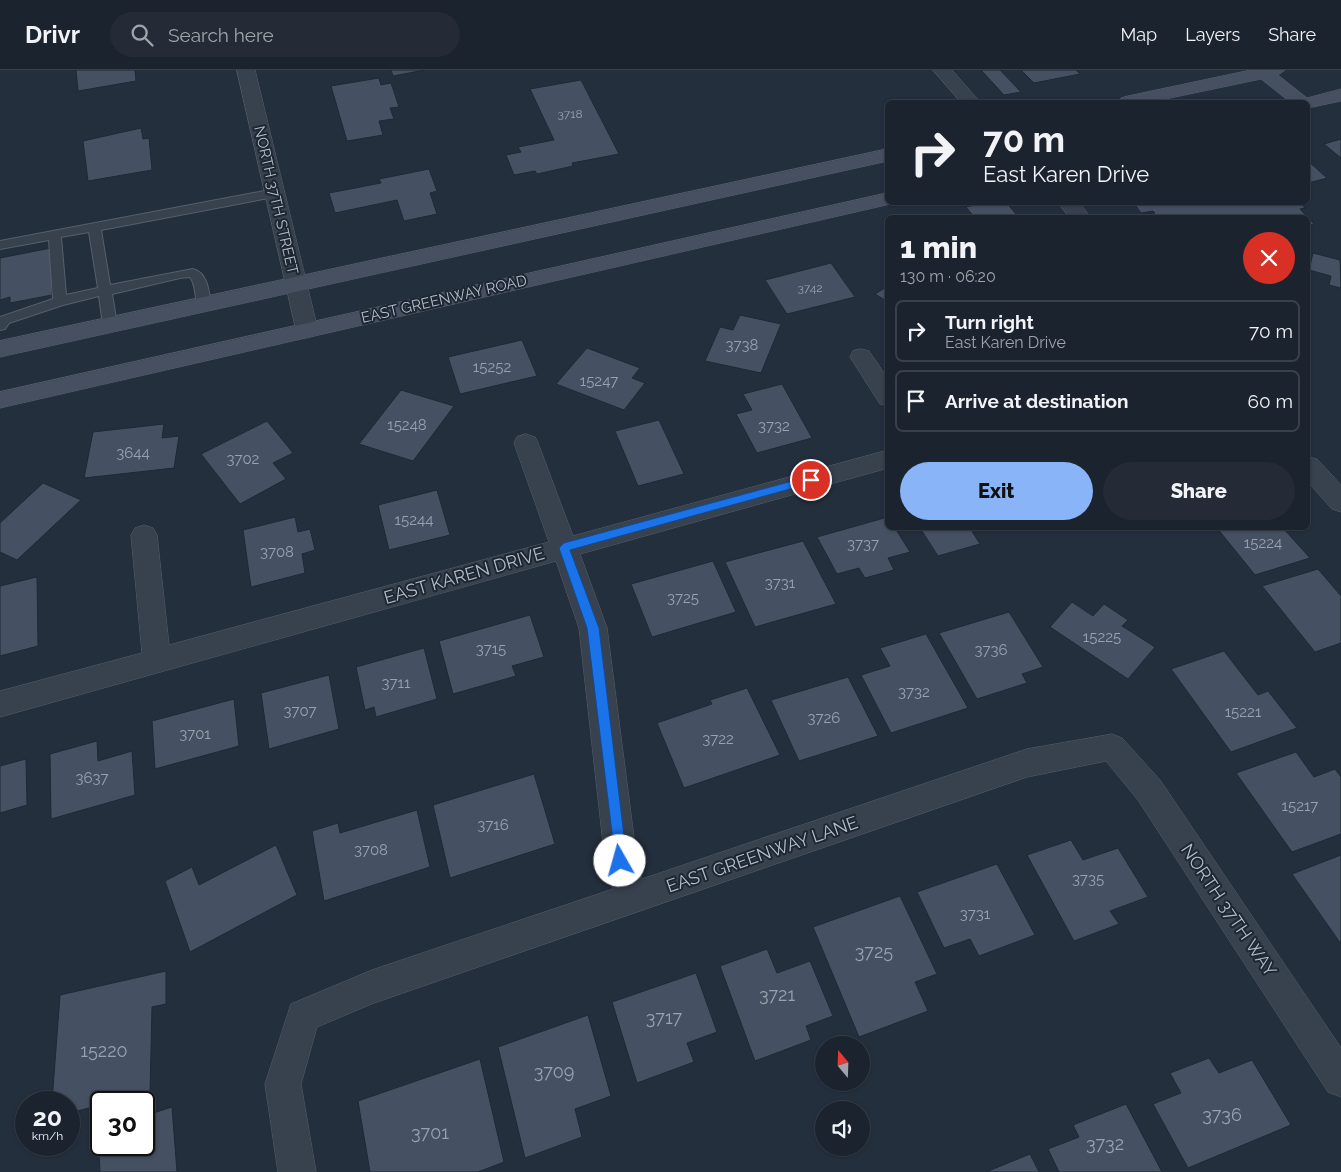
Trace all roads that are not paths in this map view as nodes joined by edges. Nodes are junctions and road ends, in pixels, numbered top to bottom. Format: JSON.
{"nodes":[{"id":1,"x":246,"y":70,"type":"edge"},
{"id":2,"x":942,"y":70,"type":"edge"},
{"id":3,"x":1270,"y":71,"type":"edge"},
{"id":4,"x":1341,"y":95,"type":"edge"},
{"id":5,"x":968,"y":100,"type":"edge"},
{"id":6,"x":1137,"y":100,"type":"edge"},
{"id":7,"x":1299,"y":100,"type":"edge"},
{"id":8,"x":1310,"y":103,"type":"edge"},
{"id":9,"x":885,"y":156,"type":"edge"},
{"id":10,"x":275,"y":193,"type":"junction"},
{"id":11,"x":885,"y":200,"type":"edge"},
{"id":12,"x":1070,"y":205,"type":"edge"},
{"id":13,"x":1079,"y":215,"type":"edge"},
{"id":14,"x":95,"y":228,"type":"junction"},
{"id":15,"x":55,"y":235,"type":"junction"},
{"id":16,"x":0,"y":245,"type":"edge"},
{"id":17,"x":296,"y":284,"type":"junction"},
{"id":18,"x":104,"y":291,"type":"junction"},
{"id":19,"x":60,"y":301,"type":"junction"},
{"id":20,"x":204,"y":305,"type":"junction"},
{"id":21,"x":110,"y":325,"type":"junction"},
{"id":22,"x":0,"y":326,"type":"edge"},
{"id":23,"x":307,"y":330,"type":"junction"},
{"id":24,"x":0,"y":349,"type":"edge"},
{"id":25,"x":861,"y":357,"type":"dead end"},
{"id":26,"x":885,"y":393,"type":"edge"},
{"id":27,"x":0,"y":400,"type":"edge"},
{"id":28,"x":526,"y":443,"type":"dead end"},
{"id":29,"x":885,"y":460,"type":"edge"},
{"id":30,"x":1310,"y":468,"type":"edge"},
{"id":31,"x":1341,"y":502,"type":"edge"},
{"id":32,"x":144,"y":535,"type":"dead end"},
{"id":33,"x":564,"y":548,"type":"junction"},
{"id":34,"x":157,"y":661,"type":"junction"},
{"id":35,"x":0,"y":704,"type":"edge"},
{"id":36,"x":1112,"y":746,"type":"joint"},
{"id":37,"x":632,"y":898,"type":"junction"},
{"id":38,"x":1341,"y":1078,"type":"edge"},
{"id":39,"x":296,"y":1172,"type":"edge"}],
"edges":[{"from":1,"to":10,"type":"street","name":"NORTH 37TH STREET"},
{"from":2,"to":5,"type":"street"},
{"from":3,"to":6,"type":"main road"},
{"from":3,"to":7,"type":"main road"},
{"from":4,"to":8,"type":"main road"},
{"from":9,"to":17,"type":"main road"},
{"from":10,"to":14,"type":"lane"},
{"from":10,"to":17,"type":"street","name":"NORTH 37TH STREET"},
{"from":11,"to":23,"type":"main road","name":"EAST GREENWAY ROAD"},
{"from":12,"to":13,"type":"street"},
{"from":14,"to":15,"type":"lane"},
{"from":14,"to":18,"type":"lane"},
{"from":15,"to":16,"type":"lane"},
{"from":15,"to":19,"type":"lane"},
{"from":17,"to":20,"type":"main road"},
{"from":17,"to":23,"type":"street","name":"NORTH 37TH STREET"},
{"from":18,"to":19,"type":"lane"},
{"from":18,"to":20,"type":"lane"},
{"from":18,"to":21,"type":"lane"},
{"from":19,"to":22,"type":"lane"},
{"from":20,"to":21,"type":"main road"},
{"from":21,"to":24,"type":"main road"},
{"from":23,"to":27,"type":"main road","name":"EAST GREENWAY ROAD"},
{"from":25,"to":26,"type":"street"},
{"from":28,"to":33,"type":"street"},
{"from":29,"to":33,"type":"street","name":"EAST KAREN DRIVE"},
{"from":30,"to":31,"type":"street"},
{"from":32,"to":34,"type":"street"},
{"from":33,"to":34,"type":"street","name":"EAST KAREN DRIVE"},
{"from":33,"to":37,"type":"street"},
{"from":34,"to":35,"type":"street","name":"EAST KAREN DRIVE"},
{"from":36,"to":37,"type":"street","name":"EAST GREENWAY LANE"},
{"from":36,"to":38,"type":"street","name":"NORTH 37TH WAY"},
{"from":37,"to":39,"type":"street","name":"EAST GREENWAY LANE"}]}
